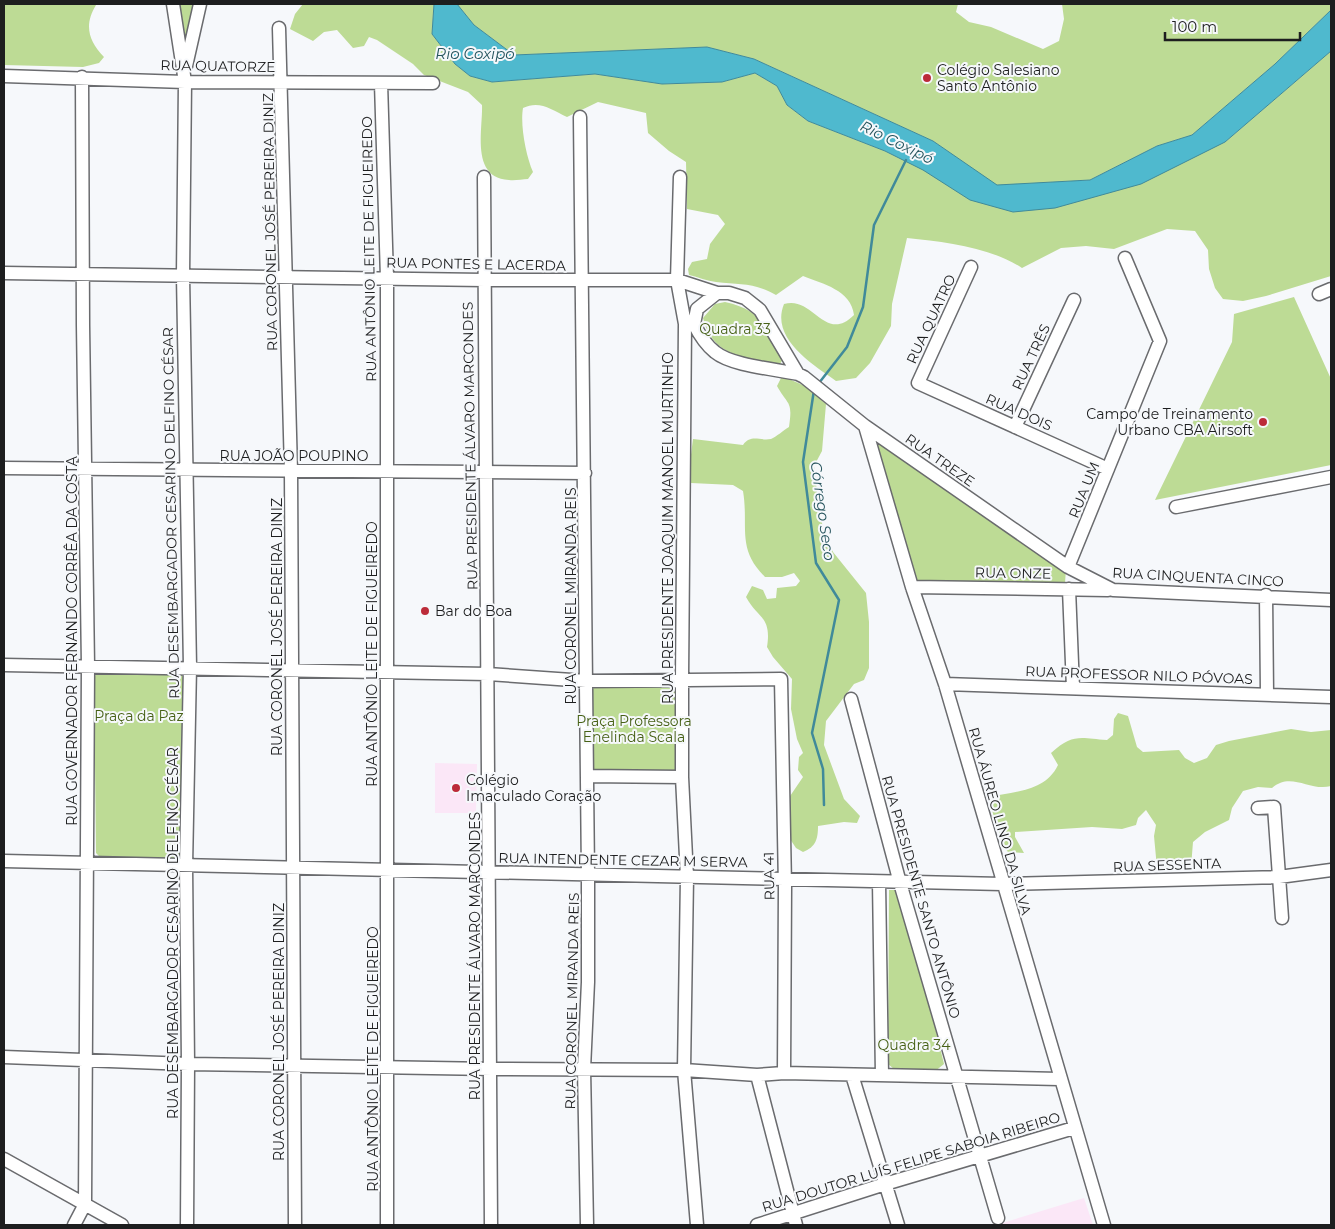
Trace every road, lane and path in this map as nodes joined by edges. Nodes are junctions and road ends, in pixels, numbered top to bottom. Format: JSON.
{"nodes":[{"id":1,"x":173,"y":4,"type":"edge"},
{"id":2,"x":200,"y":4,"type":"edge"},
{"id":3,"x":279,"y":28,"type":"dead end"},
{"id":4,"x":4,"y":76,"type":"edge"},
{"id":5,"x":185,"y":76,"type":"junction"},
{"id":6,"x":82,"y":77,"type":"junction"},
{"id":7,"x":281,"y":82,"type":"junction"},
{"id":8,"x":381,"y":83,"type":"junction"},
{"id":9,"x":433,"y":83,"type":"dead end"},
{"id":10,"x":580,"y":117,"type":"dead end"},
{"id":11,"x":484,"y":177,"type":"dead end"},
{"id":12,"x":680,"y":177,"type":"dead end"},
{"id":13,"x":1125,"y":258,"type":"dead end"},
{"id":14,"x":971,"y":267,"type":"dead end"},
{"id":15,"x":4,"y":273,"type":"edge"},
{"id":16,"x":83,"y":276,"type":"junction"},
{"id":17,"x":183,"y":276,"type":"junction"},
{"id":18,"x":286,"y":278,"type":"junction"},
{"id":19,"x":387,"y":278,"type":"junction"},
{"id":20,"x":484,"y":280,"type":"junction"},
{"id":21,"x":677,"y":280,"type":"junction"},
{"id":22,"x":581,"y":281,"type":"junction"},
{"id":23,"x":1331,"y":288,"type":"edge"},
{"id":24,"x":717,"y":293,"type":"junction"},
{"id":25,"x":1318,"y":294,"type":"dead end"},
{"id":26,"x":1074,"y":300,"type":"dead end"},
{"id":27,"x":689,"y":324,"type":"junction"},
{"id":28,"x":801,"y":376,"type":"junction"},
{"id":29,"x":918,"y":383,"type":"joint"},
{"id":30,"x":865,"y":426,"type":"junction"},
{"id":31,"x":1015,"y":427,"type":"junction"},
{"id":32,"x":4,"y":468,"type":"edge"},
{"id":33,"x":86,"y":469,"type":"junction"},
{"id":34,"x":1108,"y":469,"type":"junction"},
{"id":35,"x":185,"y":470,"type":"junction"},
{"id":36,"x":292,"y":471,"type":"junction"},
{"id":37,"x":387,"y":471,"type":"junction"},
{"id":38,"x":485,"y":472,"type":"junction"},
{"id":39,"x":585,"y":473,"type":"junction"},
{"id":40,"x":1331,"y":477,"type":"edge"},
{"id":41,"x":1176,"y":507,"type":"dead end"},
{"id":42,"x":1068,"y":567,"type":"junction"},
{"id":43,"x":912,"y":586,"type":"junction"},
{"id":44,"x":1070,"y":589,"type":"junction"},
{"id":45,"x":1113,"y":590,"type":"junction"},
{"id":46,"x":1266,"y":596,"type":"junction"},
{"id":47,"x":1331,"y":600,"type":"edge"},
{"id":48,"x":4,"y":665,"type":"edge"},
{"id":49,"x":88,"y":666,"type":"junction"},
{"id":50,"x":190,"y":666,"type":"junction"},
{"id":51,"x":292,"y":670,"type":"junction"},
{"id":52,"x":387,"y":671,"type":"junction"},
{"id":53,"x":488,"y":674,"type":"junction"},
{"id":54,"x":682,"y":679,"type":"junction"},
{"id":55,"x":586,"y":681,"type":"junction"},
{"id":56,"x":945,"y":684,"type":"junction"},
{"id":57,"x":1073,"y":688,"type":"junction"},
{"id":58,"x":1267,"y":694,"type":"junction"},
{"id":59,"x":1331,"y":697,"type":"edge"},
{"id":60,"x":851,"y":699,"type":"dead end"},
{"id":61,"x":587,"y":776,"type":"junction"},
{"id":62,"x":682,"y":777,"type":"junction"},
{"id":63,"x":1258,"y":808,"type":"dead end"},
{"id":64,"x":4,"y":861,"type":"edge"},
{"id":65,"x":88,"y":862,"type":"junction"},
{"id":66,"x":186,"y":866,"type":"junction"},
{"id":67,"x":293,"y":868,"type":"junction"},
{"id":68,"x":388,"y":870,"type":"junction"},
{"id":69,"x":1331,"y":870,"type":"edge"},
{"id":70,"x":490,"y":872,"type":"junction"},
{"id":71,"x":588,"y":875,"type":"junction"},
{"id":72,"x":687,"y":877,"type":"junction"},
{"id":73,"x":1279,"y":877,"type":"junction"},
{"id":74,"x":784,"y":879,"type":"junction"},
{"id":75,"x":879,"y":882,"type":"junction"},
{"id":76,"x":900,"y":883,"type":"junction"},
{"id":77,"x":1002,"y":884,"type":"junction"},
{"id":78,"x":1282,"y":918,"type":"dead end"},
{"id":79,"x":4,"y":1057,"type":"edge"},
{"id":80,"x":84,"y":1061,"type":"junction"},
{"id":81,"x":188,"y":1064,"type":"junction"},
{"id":82,"x":294,"y":1065,"type":"junction"},
{"id":83,"x":389,"y":1067,"type":"junction"},
{"id":84,"x":491,"y":1069,"type":"junction"},
{"id":85,"x":584,"y":1069,"type":"junction"},
{"id":86,"x":684,"y":1070,"type":"junction"},
{"id":87,"x":784,"y":1073,"type":"junction"},
{"id":88,"x":757,"y":1075,"type":"junction"},
{"id":89,"x":852,"y":1075,"type":"junction"},
{"id":90,"x":882,"y":1075,"type":"junction"},
{"id":91,"x":956,"y":1077,"type":"junction"},
{"id":92,"x":1059,"y":1079,"type":"junction"},
{"id":93,"x":1074,"y":1128,"type":"junction"},
{"id":94,"x":978,"y":1156,"type":"junction"},
{"id":95,"x":4,"y":1158,"type":"edge"},
{"id":96,"x":885,"y":1184,"type":"junction"},
{"id":97,"x":85,"y":1204,"type":"junction"},
{"id":98,"x":998,"y":1218,"type":"dead end"},
{"id":99,"x":794,"y":1220,"type":"edge"},
{"id":100,"x":74,"y":1225,"type":"edge"},
{"id":101,"x":122,"y":1225,"type":"edge"},
{"id":102,"x":187,"y":1225,"type":"edge"},
{"id":103,"x":295,"y":1225,"type":"edge"},
{"id":104,"x":387,"y":1225,"type":"edge"},
{"id":105,"x":491,"y":1225,"type":"edge"},
{"id":106,"x":587,"y":1225,"type":"edge"},
{"id":107,"x":697,"y":1225,"type":"edge"},
{"id":108,"x":757,"y":1225,"type":"edge"},
{"id":109,"x":898,"y":1225,"type":"edge"},
{"id":110,"x":1104,"y":1225,"type":"edge"}],
"edges":[{"from":1,"to":5,"type":"street","name":"RUA DESEMBARGADOR CESARINO DELFINO CÉSAR"},
{"from":2,"to":5,"type":"street","name":"RUA DESEMBARGADOR CESARINO DELFINO CÉSAR"},
{"from":3,"to":7,"type":"street","name":"RUA CORONEL JOSÉ PEREIRA DINIZ"},
{"from":4,"to":6,"type":"street","name":"RUA QUATORZE"},
{"from":5,"to":6,"type":"street","name":"RUA QUATORZE"},
{"from":5,"to":7,"type":"street","name":"RUA QUATORZE"},
{"from":5,"to":17,"type":"street","name":"RUA DESEMBARGADOR CESARINO DELFINO CÉSAR"},
{"from":6,"to":16,"type":"street","name":"RUA GOVERNADOR FERNANDO CORRÊA DA COSTA"},
{"from":7,"to":8,"type":"street","name":"RUA QUATORZE"},
{"from":7,"to":18,"type":"street","name":"RUA CORONEL JOSÉ PEREIRA DINIZ"},
{"from":8,"to":9,"type":"street","name":"RUA QUATORZE"},
{"from":8,"to":19,"type":"street","name":"RUA ANTÔNIO LEITE DE FIGUEIREDO"},
{"from":10,"to":22,"type":"street","name":"RUA CORONEL MIRANDA REIS"},
{"from":11,"to":20,"type":"street","name":"RUA PRESIDENTE ÁLVARO MARCONDES"},
{"from":12,"to":21,"type":"street","name":"RUA PRESIDENTE JOAQUIM MANOEL MURTINHO"},
{"from":13,"to":34,"type":"street","name":"RUA UM"},
{"from":14,"to":29,"type":"street","name":"RUA QUATRO"},
{"from":15,"to":16,"type":"street","name":"RUA PONTES E LACERDA"},
{"from":16,"to":17,"type":"street","name":"RUA PONTES E LACERDA"},
{"from":16,"to":33,"type":"street","name":"RUA GOVERNADOR FERNANDO CORRÊA DA COSTA"},
{"from":17,"to":18,"type":"street","name":"RUA PONTES E LACERDA"},
{"from":17,"to":35,"type":"street","name":"RUA DESEMBARGADOR CESARINO DELFINO CÉSAR"},
{"from":18,"to":19,"type":"street","name":"RUA PONTES E LACERDA"},
{"from":18,"to":36,"type":"street","name":"RUA CORONEL JOSÉ PEREIRA DINIZ"},
{"from":19,"to":20,"type":"street","name":"RUA PONTES E LACERDA"},
{"from":19,"to":37,"type":"street","name":"RUA ANTÔNIO LEITE DE FIGUEIREDO"},
{"from":20,"to":22,"type":"street","name":"RUA PONTES E LACERDA"},
{"from":20,"to":38,"type":"street","name":"RUA PRESIDENTE ÁLVARO MARCONDES"},
{"from":21,"to":22,"type":"street","name":"RUA PONTES E LACERDA"},
{"from":21,"to":24,"type":"street","name":"RUA TREZE"},
{"from":21,"to":27,"type":"street","name":"RUA PRESIDENTE JOAQUIM MANOEL MURTINHO"},
{"from":22,"to":39,"type":"street","name":"RUA CORONEL MIRANDA REIS"},
{"from":23,"to":25,"type":"street"},
{"from":24,"to":27,"type":"street"},
{"from":24,"to":28,"type":"street","name":"RUA TREZE"},
{"from":26,"to":31,"type":"street","name":"RUA TRÊS"},
{"from":27,"to":28,"type":"street","name":"RUA TREZE"},
{"from":27,"to":54,"type":"street","name":"RUA PRESIDENTE JOAQUIM MANOEL MURTINHO"},
{"from":28,"to":30,"type":"street","name":"RUA TREZE"},
{"from":29,"to":31,"type":"street","name":"RUA DOIS"},
{"from":30,"to":42,"type":"street","name":"RUA TREZE"},
{"from":30,"to":43,"type":"street","name":"RUA ÁUREO LINO DA SILVA"},
{"from":31,"to":34,"type":"street","name":"RUA DOIS"},
{"from":32,"to":33,"type":"street","name":"RUA JOÃO POUPINO"},
{"from":33,"to":35,"type":"street","name":"RUA JOÃO POUPINO"},
{"from":33,"to":49,"type":"street","name":"RUA GOVERNADOR FERNANDO CORRÊA DA COSTA"},
{"from":34,"to":42,"type":"street","name":"RUA UM"},
{"from":35,"to":36,"type":"street","name":"RUA JOÃO POUPINO"},
{"from":35,"to":50,"type":"street","name":"RUA DESEMBARGADOR CESARINO DELFINO CÉSAR"},
{"from":36,"to":37,"type":"street","name":"RUA JOÃO POUPINO"},
{"from":36,"to":51,"type":"street","name":"RUA CORONEL JOSÉ PEREIRA DINIZ"},
{"from":37,"to":38,"type":"street","name":"RUA JOÃO POUPINO"},
{"from":37,"to":52,"type":"street","name":"RUA ANTÔNIO LEITE DE FIGUEIREDO"},
{"from":38,"to":39,"type":"street","name":"RUA JOÃO POUPINO"},
{"from":38,"to":53,"type":"street","name":"RUA PRESIDENTE ÁLVARO MARCONDES"},
{"from":39,"to":55,"type":"street","name":"RUA CORONEL MIRANDA REIS"},
{"from":40,"to":41,"type":"street"},
{"from":42,"to":45,"type":"street","name":"RUA CINQUENTA CINCO"},
{"from":43,"to":44,"type":"street","name":"RUA ONZE"},
{"from":43,"to":56,"type":"street","name":"RUA ÁUREO LINO DA SILVA"},
{"from":44,"to":45,"type":"street","name":"RUA ONZE"},
{"from":44,"to":57,"type":"street"},
{"from":45,"to":46,"type":"street","name":"RUA CINQUENTA CINCO"},
{"from":46,"to":47,"type":"street","name":"RUA CINQUENTA CINCO"},
{"from":46,"to":58,"type":"street"},
{"from":48,"to":49,"type":"street"},
{"from":49,"to":50,"type":"street"},
{"from":49,"to":65,"type":"street","name":"RUA GOVERNADOR FERNANDO CORRÊA DA COSTA"},
{"from":50,"to":51,"type":"street"},
{"from":50,"to":66,"type":"street","name":"RUA DESEMBARGADOR CESARINO DELFINO CÉSAR"},
{"from":51,"to":52,"type":"street"},
{"from":51,"to":67,"type":"street","name":"RUA CORONEL JOSÉ PEREIRA DINIZ"},
{"from":52,"to":53,"type":"street"},
{"from":52,"to":68,"type":"street","name":"RUA ANTÔNIO LEITE DE FIGUEIREDO"},
{"from":53,"to":55,"type":"street"},
{"from":53,"to":70,"type":"street","name":"RUA PRESIDENTE ÁLVARO MARCONDES"},
{"from":54,"to":55,"type":"street"},
{"from":54,"to":62,"type":"street","name":"RUA PRESIDENTE JOAQUIM MANOEL MURTINHO"},
{"from":54,"to":74,"type":"street","name":"RUA 41"},
{"from":55,"to":61,"type":"street","name":"RUA CORONEL MIRANDA REIS"},
{"from":56,"to":57,"type":"street","name":"RUA PROFESSOR NILO PÓVOAS"},
{"from":56,"to":77,"type":"street","name":"RUA ÁUREO LINO DA SILVA"},
{"from":57,"to":58,"type":"street","name":"RUA PROFESSOR NILO PÓVOAS"},
{"from":58,"to":59,"type":"street","name":"RUA PROFESSOR NILO PÓVOAS"},
{"from":60,"to":76,"type":"street","name":"RUA PRESIDENTE SANTO ANTÔNIO"},
{"from":61,"to":62,"type":"street"},
{"from":61,"to":71,"type":"street","name":"RUA CORONEL MIRANDA REIS"},
{"from":62,"to":72,"type":"street","name":"RUA PRESIDENTE JOAQUIM MANOEL MURTINHO"},
{"from":63,"to":73,"type":"street"},
{"from":64,"to":65,"type":"street","name":"RUA INTENDENTE CEZAR M SERVA"},
{"from":65,"to":66,"type":"street","name":"RUA INTENDENTE CEZAR M SERVA"},
{"from":65,"to":80,"type":"street","name":"RUA GOVERNADOR FERNANDO CORRÊA DA COSTA"},
{"from":66,"to":67,"type":"street","name":"RUA INTENDENTE CEZAR M SERVA"},
{"from":66,"to":81,"type":"street","name":"RUA DESEMBARGADOR CESARINO DELFINO CÉSAR"},
{"from":67,"to":68,"type":"street","name":"RUA INTENDENTE CEZAR M SERVA"},
{"from":67,"to":82,"type":"street","name":"RUA CORONEL JOSÉ PEREIRA DINIZ"},
{"from":68,"to":70,"type":"street","name":"RUA INTENDENTE CEZAR M SERVA"},
{"from":68,"to":83,"type":"street","name":"RUA ANTÔNIO LEITE DE FIGUEIREDO"},
{"from":69,"to":73,"type":"street","name":"RUA SESSENTA"},
{"from":70,"to":71,"type":"street","name":"RUA INTENDENTE CEZAR M SERVA"},
{"from":70,"to":84,"type":"street","name":"RUA PRESIDENTE ÁLVARO MARCONDES"},
{"from":71,"to":72,"type":"street","name":"RUA INTENDENTE CEZAR M SERVA"},
{"from":71,"to":85,"type":"street","name":"RUA CORONEL MIRANDA REIS"},
{"from":72,"to":74,"type":"street","name":"RUA INTENDENTE CEZAR M SERVA"},
{"from":72,"to":86,"type":"street","name":"RUA PRESIDENTE JOAQUIM MANOEL MURTINHO"},
{"from":73,"to":77,"type":"street","name":"RUA SESSENTA"},
{"from":73,"to":78,"type":"street"},
{"from":74,"to":75,"type":"street","name":"RUA INTENDENTE CEZAR M SERVA"},
{"from":74,"to":87,"type":"street","name":"RUA 41"},
{"from":75,"to":76,"type":"street","name":"RUA INTENDENTE CEZAR M SERVA"},
{"from":75,"to":90,"type":"street"},
{"from":76,"to":77,"type":"street","name":"RUA INTENDENTE CEZAR M SERVA"},
{"from":76,"to":91,"type":"street","name":"RUA PRESIDENTE SANTO ANTÔNIO"},
{"from":77,"to":92,"type":"street","name":"RUA ÁUREO LINO DA SILVA"},
{"from":79,"to":80,"type":"street"},
{"from":80,"to":81,"type":"street"},
{"from":80,"to":97,"type":"street","name":"RUA GOVERNADOR FERNANDO CORRÊA DA COSTA"},
{"from":81,"to":82,"type":"street"},
{"from":81,"to":102,"type":"street","name":"RUA DESEMBARGADOR CESARINO DELFINO CÉSAR"},
{"from":82,"to":83,"type":"street"},
{"from":82,"to":103,"type":"street","name":"RUA CORONEL JOSÉ PEREIRA DINIZ"},
{"from":83,"to":84,"type":"street"},
{"from":83,"to":104,"type":"street","name":"RUA ANTÔNIO LEITE DE FIGUEIREDO"},
{"from":84,"to":85,"type":"street"},
{"from":84,"to":105,"type":"street","name":"RUA PRESIDENTE ÁLVARO MARCONDES"},
{"from":85,"to":86,"type":"street"},
{"from":85,"to":106,"type":"street","name":"RUA CORONEL MIRANDA REIS"},
{"from":86,"to":88,"type":"street"},
{"from":86,"to":107,"type":"street","name":"RUA PRESIDENTE JOAQUIM MANOEL MURTINHO"},
{"from":87,"to":88,"type":"street"},
{"from":87,"to":89,"type":"street"},
{"from":88,"to":99,"type":"street"},
{"from":89,"to":90,"type":"street"},
{"from":89,"to":96,"type":"street"},
{"from":90,"to":91,"type":"street"},
{"from":91,"to":92,"type":"street"},
{"from":91,"to":94,"type":"street","name":"RUA PRESIDENTE SANTO ANTÔNIO"},
{"from":92,"to":93,"type":"street","name":"RUA ÁUREO LINO DA SILVA"},
{"from":93,"to":94,"type":"street","name":"RUA DOUTOR LUÍS FELIPE SABOIA RIBEIRO"},
{"from":93,"to":110,"type":"street","name":"RUA ÁUREO LINO DA SILVA"},
{"from":94,"to":96,"type":"street","name":"RUA DOUTOR LUÍS FELIPE SABOIA RIBEIRO"},
{"from":94,"to":98,"type":"street","name":"RUA PRESIDENTE SANTO ANTÔNIO"},
{"from":95,"to":97,"type":"street"},
{"from":96,"to":99,"type":"street","name":"RUA DOUTOR LUÍS FELIPE SABOIA RIBEIRO"},
{"from":96,"to":109,"type":"street"},
{"from":97,"to":100,"type":"street"},
{"from":97,"to":101,"type":"street"},
{"from":99,"to":108,"type":"street","name":"RUA DOUTOR LUÍS FELIPE SABOIA RIBEIRO"}]}
